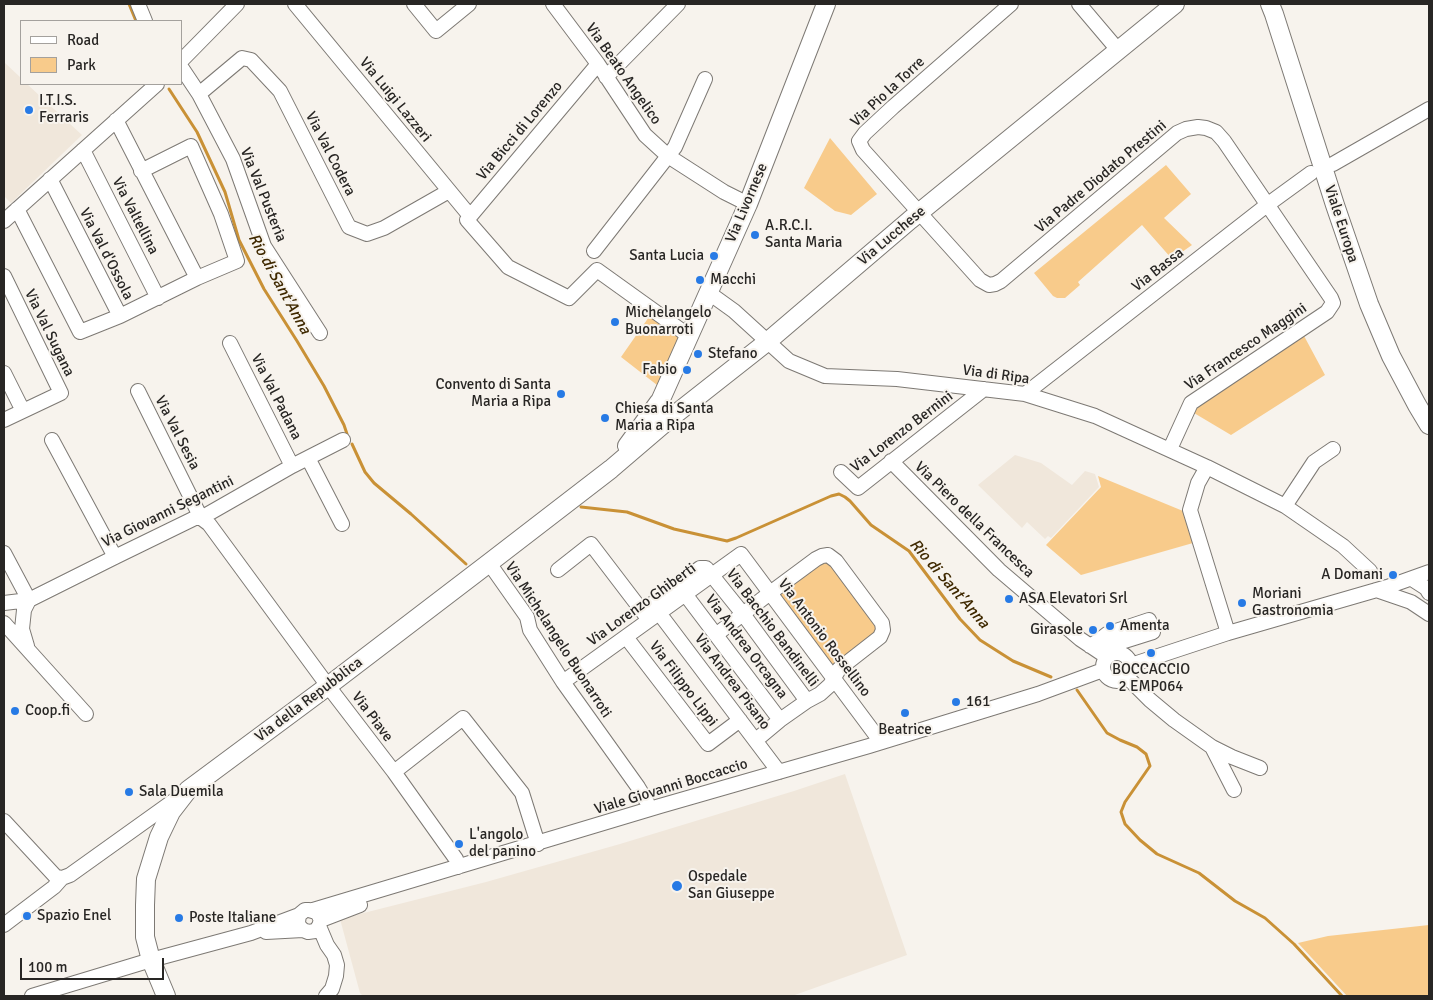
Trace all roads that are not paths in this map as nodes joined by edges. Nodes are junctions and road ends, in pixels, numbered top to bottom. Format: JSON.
{"nodes":[{"id":1,"x":138,"y":4,"type":"edge"},
{"id":2,"x":237,"y":4,"type":"edge"},
{"id":3,"x":295,"y":4,"type":"edge"},
{"id":4,"x":414,"y":4,"type":"edge"},
{"id":5,"x":469,"y":4,"type":"edge"},
{"id":6,"x":553,"y":4,"type":"edge"},
{"id":7,"x":678,"y":4,"type":"edge"},
{"id":8,"x":826,"y":4,"type":"edge"},
{"id":9,"x":1011,"y":4,"type":"edge"},
{"id":10,"x":1079,"y":4,"type":"edge"},
{"id":11,"x":1175,"y":4,"type":"edge"},
{"id":12,"x":1187,"y":4,"type":"edge"},
{"id":13,"x":1256,"y":4,"type":"edge"},
{"id":14,"x":1275,"y":6,"type":"edge"},
{"id":15,"x":145,"y":20,"type":"edge"},
{"id":16,"x":1118,"y":50,"type":"junction"},
{"id":17,"x":182,"y":61,"type":"edge"},
{"id":18,"x":598,"y":64,"type":"junction"},
{"id":19,"x":182,"y":68,"type":"edge"},
{"id":20,"x":1293,"y":71,"type":"junction"},
{"id":21,"x":606,"y":77,"type":"junction"},
{"id":22,"x":705,"y":79,"type":"dead end"},
{"id":23,"x":155,"y":85,"type":"edge"},
{"id":24,"x":199,"y":94,"type":"junction"},
{"id":25,"x":1429,"y":109,"type":"edge"},
{"id":26,"x":116,"y":120,"type":"junction"},
{"id":27,"x":83,"y":150,"type":"junction"},
{"id":28,"x":668,"y":156,"type":"junction"},
{"id":29,"x":1333,"y":164,"type":"dead end"},
{"id":30,"x":141,"y":171,"type":"junction"},
{"id":31,"x":1311,"y":173,"type":"dead end"},
{"id":32,"x":50,"y":179,"type":"junction"},
{"id":33,"x":449,"y":192,"type":"junction"},
{"id":34,"x":748,"y":204,"type":"junction"},
{"id":35,"x":1267,"y":205,"type":"junction"},
{"id":36,"x":17,"y":209,"type":"junction"},
{"id":37,"x":919,"y":213,"type":"junction"},
{"id":38,"x":469,"y":218,"type":"junction"},
{"id":39,"x":4,"y":221,"type":"edge"},
{"id":40,"x":594,"y":251,"type":"dead end"},
{"id":41,"x":4,"y":276,"type":"edge"},
{"id":42,"x":197,"y":278,"type":"junction"},
{"id":43,"x":989,"y":285,"type":"joint"},
{"id":44,"x":709,"y":293,"type":"junction"},
{"id":45,"x":158,"y":298,"type":"junction"},
{"id":46,"x":1332,"y":303,"type":"joint"},
{"id":47,"x":120,"y":316,"type":"junction"},
{"id":48,"x":320,"y":333,"type":"dead end"},
{"id":49,"x":689,"y":336,"type":"junction"},
{"id":50,"x":767,"y":342,"type":"junction"},
{"id":51,"x":230,"y":343,"type":"dead end"},
{"id":52,"x":4,"y":373,"type":"edge"},
{"id":53,"x":984,"y":389,"type":"junction"},
{"id":54,"x":138,"y":390,"type":"dead end"},
{"id":55,"x":1025,"y":394,"type":"junction"},
{"id":56,"x":661,"y":399,"type":"junction"},
{"id":57,"x":23,"y":411,"type":"junction"},
{"id":58,"x":673,"y":416,"type":"junction"},
{"id":59,"x":4,"y":420,"type":"edge"},
{"id":60,"x":1429,"y":425,"type":"edge"},
{"id":61,"x":52,"y":440,"type":"dead end"},
{"id":62,"x":343,"y":440,"type":"dead end"},
{"id":63,"x":1170,"y":449,"type":"junction"},
{"id":64,"x":1333,"y":449,"type":"dead end"},
{"id":65,"x":308,"y":458,"type":"junction"},
{"id":66,"x":891,"y":461,"type":"junction"},
{"id":67,"x":292,"y":466,"type":"junction"},
{"id":68,"x":1207,"y":467,"type":"junction"},
{"id":69,"x":611,"y":469,"type":"junction"},
{"id":70,"x":841,"y":472,"type":"dead end"},
{"id":71,"x":1285,"y":506,"type":"junction"},
{"id":72,"x":201,"y":518,"type":"junction"},
{"id":73,"x":342,"y":524,"type":"dead end"},
{"id":74,"x":4,"y":553,"type":"edge"},
{"id":75,"x":741,"y":554,"type":"joint"},
{"id":76,"x":115,"y":557,"type":"junction"},
{"id":77,"x":489,"y":564,"type":"junction"},
{"id":78,"x":558,"y":570,"type":"dead end"},
{"id":79,"x":1370,"y":571,"type":"dead end"},
{"id":80,"x":1429,"y":572,"type":"edge"},
{"id":81,"x":712,"y":574,"type":"junction"},
{"id":82,"x":1412,"y":579,"type":"junction"},
{"id":83,"x":1376,"y":590,"type":"junction"},
{"id":84,"x":770,"y":593,"type":"junction"},
{"id":85,"x":1429,"y":593,"type":"edge"},
{"id":86,"x":686,"y":594,"type":"junction"},
{"id":87,"x":29,"y":600,"type":"junction"},
{"id":88,"x":1410,"y":602,"type":"junction"},
{"id":89,"x":4,"y":603,"type":"edge"},
{"id":90,"x":743,"y":614,"type":"junction"},
{"id":91,"x":1429,"y":614,"type":"edge"},
{"id":92,"x":654,"y":617,"type":"junction"},
{"id":93,"x":4,"y":623,"type":"edge"},
{"id":94,"x":716,"y":634,"type":"junction"},
{"id":95,"x":1228,"y":634,"type":"junction"},
{"id":96,"x":626,"y":637,"type":"junction"},
{"id":97,"x":28,"y":650,"type":"junction"},
{"id":98,"x":1105,"y":664,"type":"junction"},
{"id":99,"x":1129,"y":671,"type":"junction"},
{"id":100,"x":834,"y":679,"type":"junction"},
{"id":101,"x":563,"y":682,"type":"junction"},
{"id":102,"x":328,"y":686,"type":"junction"},
{"id":103,"x":1038,"y":694,"type":"junction"},
{"id":104,"x":807,"y":701,"type":"junction"},
{"id":105,"x":86,"y":714,"type":"dead end"},
{"id":106,"x":740,"y":720,"type":"junction"},
{"id":107,"x":780,"y":720,"type":"junction"},
{"id":108,"x":756,"y":740,"type":"junction"},
{"id":109,"x":881,"y":742,"type":"junction"},
{"id":110,"x":1212,"y":747,"type":"junction"},
{"id":111,"x":1260,"y":768,"type":"dead end"},
{"id":112,"x":394,"y":772,"type":"junction"},
{"id":113,"x":779,"y":772,"type":"junction"},
{"id":114,"x":188,"y":790,"type":"junction"},
{"id":115,"x":1234,"y":790,"type":"dead end"},
{"id":116,"x":649,"y":809,"type":"junction"},
{"id":117,"x":4,"y":821,"type":"edge"},
{"id":118,"x":538,"y":844,"type":"junction"},
{"id":119,"x":458,"y":867,"type":"junction"},
{"id":120,"x":62,"y":878,"type":"junction"},
{"id":121,"x":310,"y":922,"type":"junction"},
{"id":122,"x":4,"y":925,"type":"edge"},
{"id":123,"x":151,"y":960,"type":"junction"},
{"id":124,"x":39,"y":995,"type":"edge"},
{"id":125,"x":166,"y":996,"type":"edge"},
{"id":126,"x":326,"y":996,"type":"edge"}],
"edges":[{"from":1,"to":15,"type":"street"},
{"from":2,"to":17,"type":"street"},
{"from":3,"to":33,"type":"street","name":"Via Luigi Lazzeri"},
{"from":4,"to":5,"type":"street"},
{"from":6,"to":18,"type":"street","name":"Via Beato Angelico"},
{"from":7,"to":21,"type":"street"},
{"from":8,"to":34,"type":"main road","name":"Via Livornese"},
{"from":9,"to":37,"type":"street","name":"Via Pio la Torre"},
{"from":10,"to":16,"type":"street"},
{"from":11,"to":16,"type":"main road","name":"Via Lucchese"},
{"from":12,"to":16,"type":"main road"},
{"from":13,"to":20,"type":"main road"},
{"from":14,"to":20,"type":"main road","name":"Viale Europa"},
{"from":16,"to":37,"type":"main road","name":"Via Lucchese"},
{"from":18,"to":21,"type":"street","name":"Via Beato Angelico"},
{"from":18,"to":38,"type":"street","name":"Via Bicci di Lorenzo"},
{"from":19,"to":24,"type":"street","name":"Via Val Pusteria"},
{"from":20,"to":60,"type":"main road","name":"Viale Europa"},
{"from":21,"to":28,"type":"street","name":"Via Beato Angelico"},
{"from":22,"to":28,"type":"street"},
{"from":23,"to":26,"type":"street"},
{"from":24,"to":33,"type":"street","name":"Via Val Codera"},
{"from":24,"to":48,"type":"street","name":"Via Val Pusteria"},
{"from":25,"to":29,"type":"street"},
{"from":26,"to":27,"type":"street"},
{"from":26,"to":30,"type":"street","name":"Via Valtellina"},
{"from":27,"to":32,"type":"street"},
{"from":27,"to":45,"type":"street","name":"Via Valtellina"},
{"from":28,"to":34,"type":"street","name":"Via Beato Angelico"},
{"from":28,"to":40,"type":"street"},
{"from":30,"to":42,"type":"street","name":"Via Valtellina"},
{"from":30,"to":42,"type":"street","name":"Via Valtellina"},
{"from":31,"to":35,"type":"street","name":"Via Bassa"},
{"from":32,"to":36,"type":"street"},
{"from":32,"to":47,"type":"street","name":"Via Val d'Ossola"},
{"from":33,"to":38,"type":"street","name":"Via Luigi Lazzeri"},
{"from":34,"to":44,"type":"main road","name":"Via Livornese"},
{"from":35,"to":43,"type":"street","name":"Via Padre Diodato Prestini"},
{"from":35,"to":46,"type":"street","name":"Via Padre Diodato Prestini"},
{"from":35,"to":55,"type":"street","name":"Via Bassa"},
{"from":36,"to":39,"type":"street"},
{"from":36,"to":47,"type":"street","name":"Via Val d'Ossola"},
{"from":37,"to":43,"type":"street","name":"Via Pio la Torre"},
{"from":37,"to":50,"type":"main road","name":"Via Lucchese"},
{"from":38,"to":49,"type":"street","name":"Via Luigi Lazzeri"},
{"from":41,"to":57,"type":"street","name":"Via Val Sugana"},
{"from":42,"to":45,"type":"street","name":"Via Valtellina"},
{"from":44,"to":49,"type":"main road","name":"Via Livornese"},
{"from":44,"to":50,"type":"street","name":"Via di Ripa"},
{"from":45,"to":47,"type":"street","name":"Via Valtellina"},
{"from":46,"to":63,"type":"street","name":"Via Francesco Maggini"},
{"from":49,"to":56,"type":"main road","name":"Via Livornese"},
{"from":50,"to":53,"type":"street","name":"Via di Ripa"},
{"from":50,"to":58,"type":"main road","name":"Via Lucchese"},
{"from":51,"to":67,"type":"street","name":"Via Val Padana"},
{"from":52,"to":57,"type":"street"},
{"from":53,"to":55,"type":"street","name":"Via di Ripa"},
{"from":53,"to":66,"type":"street","name":"Via Lorenzo Bernini"},
{"from":54,"to":72,"type":"street","name":"Via Val Sesia"},
{"from":55,"to":63,"type":"street","name":"Via di Ripa"},
{"from":56,"to":58,"type":"main road","name":"Via Livornese"},
{"from":56,"to":69,"type":"main road","name":"Via Livornese"},
{"from":57,"to":59,"type":"street"},
{"from":58,"to":69,"type":"main road","name":"Via Lucchese"},
{"from":61,"to":76,"type":"street"},
{"from":62,"to":65,"type":"street","name":"Via Giovanni Segantini"},
{"from":63,"to":68,"type":"street","name":"Via di Ripa"},
{"from":64,"to":71,"type":"street"},
{"from":65,"to":67,"type":"street","name":"Via Giovanni Segantini"},
{"from":65,"to":73,"type":"street"},
{"from":66,"to":70,"type":"street","name":"Via Lorenzo Bernini"},
{"from":66,"to":98,"type":"street","name":"Via Piero della Francesca"},
{"from":67,"to":72,"type":"street","name":"Via Giovanni Segantini"},
{"from":68,"to":71,"type":"street","name":"Via di Ripa"},
{"from":68,"to":95,"type":"street"},
{"from":69,"to":77,"type":"main road","name":"Via della Repubblica"},
{"from":71,"to":79,"type":"street","name":"Via di Ripa"},
{"from":72,"to":76,"type":"street","name":"Via Giovanni Segantini"},
{"from":72,"to":102,"type":"street","name":"Via Piave"},
{"from":74,"to":87,"type":"street"},
{"from":75,"to":81,"type":"street","name":"Via Lorenzo Ghiberti"},
{"from":75,"to":84,"type":"street","name":"Via Antonio Rossellino"},
{"from":76,"to":87,"type":"street","name":"Via Giovanni Segantini"},
{"from":77,"to":101,"type":"street","name":"Via Michelangelo Buonarroti"},
{"from":77,"to":102,"type":"main road","name":"Via della Repubblica"},
{"from":78,"to":92,"type":"street","name":"Via Andrea Pisano"},
{"from":80,"to":82,"type":"street"},
{"from":81,"to":86,"type":"street","name":"Via Lorenzo Ghiberti"},
{"from":81,"to":90,"type":"street","name":"Via Bacchio Bandinelli"},
{"from":81,"to":92,"type":"street"},
{"from":82,"to":83,"type":"street"},
{"from":82,"to":85,"type":"street"},
{"from":82,"to":88,"type":"street"},
{"from":83,"to":88,"type":"street"},
{"from":83,"to":95,"type":"street"},
{"from":84,"to":90,"type":"street"},
{"from":84,"to":100,"type":"street","name":"Via Antonio Rossellino"},
{"from":84,"to":100,"type":"street"},
{"from":86,"to":92,"type":"street","name":"Via Lorenzo Ghiberti"},
{"from":86,"to":94,"type":"street","name":"Via Andrea Orcagna"},
{"from":87,"to":89,"type":"street","name":"Via Giovanni Segantini"},
{"from":87,"to":97,"type":"street"},
{"from":88,"to":91,"type":"street"},
{"from":90,"to":94,"type":"street"},
{"from":90,"to":104,"type":"street","name":"Via Bacchio Bandinelli"},
{"from":92,"to":96,"type":"street","name":"Via Lorenzo Ghiberti"},
{"from":92,"to":106,"type":"street","name":"Via Andrea Pisano"},
{"from":93,"to":97,"type":"street"},
{"from":94,"to":107,"type":"street","name":"Via Andrea Orcagna"},
{"from":95,"to":99,"type":"street"},
{"from":96,"to":101,"type":"street","name":"Via Lorenzo Ghiberti"},
{"from":96,"to":106,"type":"street","name":"Via Filippo Lippi"},
{"from":97,"to":105,"type":"street"},
{"from":98,"to":99,"type":"street"},
{"from":98,"to":99,"type":"street","name":"Viale Giovanni Boccaccio"},
{"from":98,"to":103,"type":"street","name":"Viale Giovanni Boccaccio"},
{"from":99,"to":110,"type":"street","name":"Viale Giovanni Boccaccio"},
{"from":100,"to":104,"type":"street"},
{"from":100,"to":109,"type":"street","name":"Via Antonio Rossellino"},
{"from":101,"to":116,"type":"street","name":"Via Michelangelo Buonarroti"},
{"from":102,"to":112,"type":"street","name":"Via Piave"},
{"from":102,"to":114,"type":"main road","name":"Via della Repubblica"},
{"from":103,"to":109,"type":"street","name":"Viale Giovanni Boccaccio"},
{"from":103,"to":121,"type":"street","name":"Viale Giovanni Boccaccio"},
{"from":104,"to":107,"type":"street"},
{"from":106,"to":108,"type":"street","name":"Via Andrea Pisano"},
{"from":107,"to":108,"type":"street"},
{"from":108,"to":113,"type":"street","name":"Via Andrea Pisano"},
{"from":109,"to":113,"type":"street","name":"Viale Giovanni Boccaccio"},
{"from":110,"to":111,"type":"street","name":"Viale Giovanni Boccaccio"},
{"from":110,"to":115,"type":"street","name":"Viale Giovanni Boccaccio"},
{"from":112,"to":118,"type":"street"},
{"from":112,"to":119,"type":"street","name":"Via Piave"},
{"from":113,"to":116,"type":"street","name":"Viale Giovanni Boccaccio"},
{"from":114,"to":120,"type":"street","name":"Via della Repubblica"},
{"from":114,"to":123,"type":"main road"},
{"from":116,"to":118,"type":"street","name":"Viale Giovanni Boccaccio"},
{"from":117,"to":120,"type":"street"},
{"from":118,"to":119,"type":"street","name":"Viale Giovanni Boccaccio"},
{"from":119,"to":121,"type":"street","name":"Viale Giovanni Boccaccio"},
{"from":120,"to":122,"type":"street","name":"Via della Repubblica"},
{"from":121,"to":123,"type":"street","name":"Viale Giovanni Boccaccio"},
{"from":121,"to":126,"type":"street"},
{"from":123,"to":124,"type":"street","name":"Viale Giovanni Boccaccio"},
{"from":123,"to":125,"type":"main road"}]}
